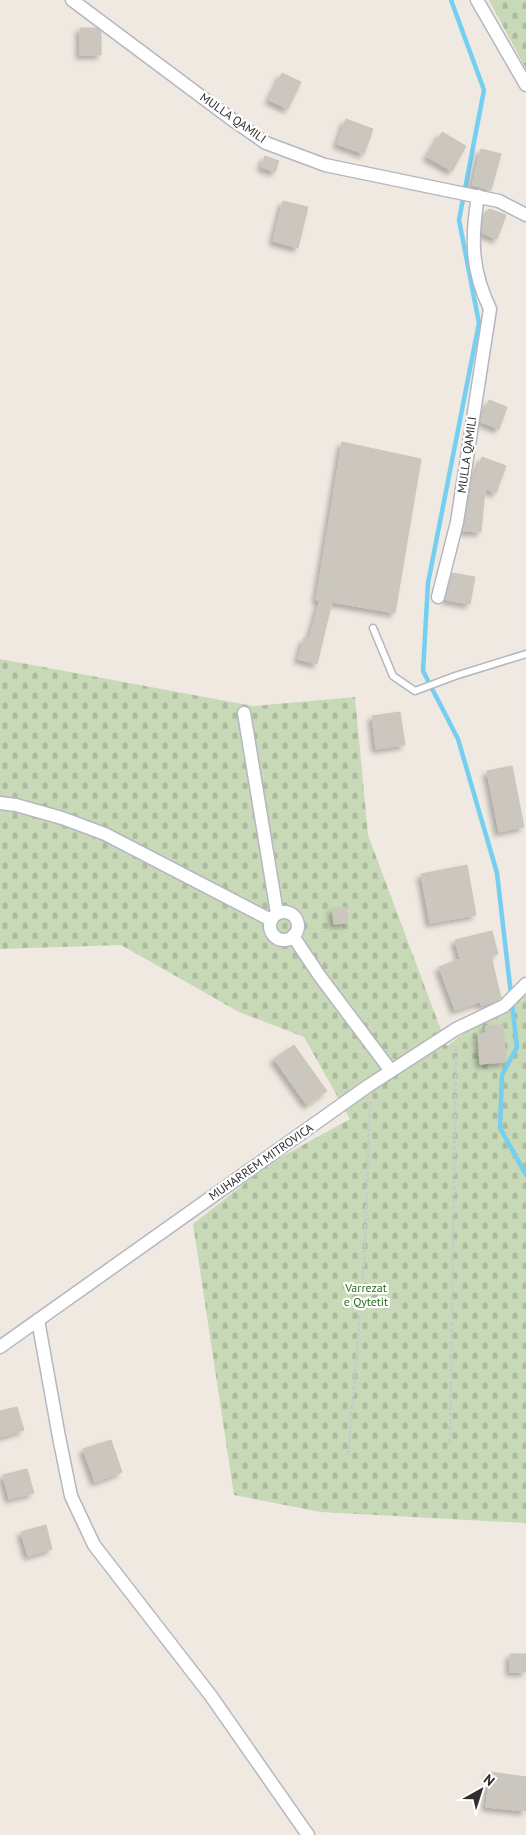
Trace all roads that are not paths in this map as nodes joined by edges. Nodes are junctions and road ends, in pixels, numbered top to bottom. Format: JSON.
{"nodes":[{"id":1,"x":72,"y":0,"type":"edge"},
{"id":2,"x":477,"y":0,"type":"edge"},
{"id":3,"x":526,"y":85,"type":"edge"},
{"id":4,"x":478,"y":196,"type":"junction"},
{"id":5,"x":526,"y":215,"type":"edge"},
{"id":6,"x":438,"y":597,"type":"dead end"},
{"id":7,"x":373,"y":628,"type":"dead end"},
{"id":8,"x":526,"y":654,"type":"edge"},
{"id":9,"x":244,"y":713,"type":"dead end"},
{"id":10,"x":0,"y":803,"type":"edge"},
{"id":11,"x":274,"y":916,"type":"junction"},
{"id":12,"x":293,"y":936,"type":"junction"},
{"id":13,"x":523,"y":988,"type":"edge"},
{"id":14,"x":391,"y":1071,"type":"junction"},
{"id":15,"x":38,"y":1320,"type":"junction"},
{"id":16,"x":0,"y":1347,"type":"edge"},
{"id":17,"x":308,"y":1835,"type":"edge"}],
"edges":[{"from":1,"to":4,"type":"street","name":"MULLA QAMILI"},
{"from":2,"to":3,"type":"street"},
{"from":4,"to":5,"type":"street","name":"MULLA QAMILI"},
{"from":4,"to":6,"type":"street","name":"MULLA QAMILI"},
{"from":7,"to":8,"type":"lane"},
{"from":9,"to":11,"type":"street"},
{"from":10,"to":11,"type":"street"},
{"from":11,"to":12,"type":"street"},
{"from":11,"to":12,"type":"street"},
{"from":12,"to":14,"type":"street"},
{"from":13,"to":14,"type":"street","name":"MUHARREM MITROVICA"},
{"from":14,"to":15,"type":"street","name":"MUHARREM MITROVICA"},
{"from":15,"to":16,"type":"street","name":"MUHARREM MITROVICA"},
{"from":15,"to":17,"type":"street"}]}
